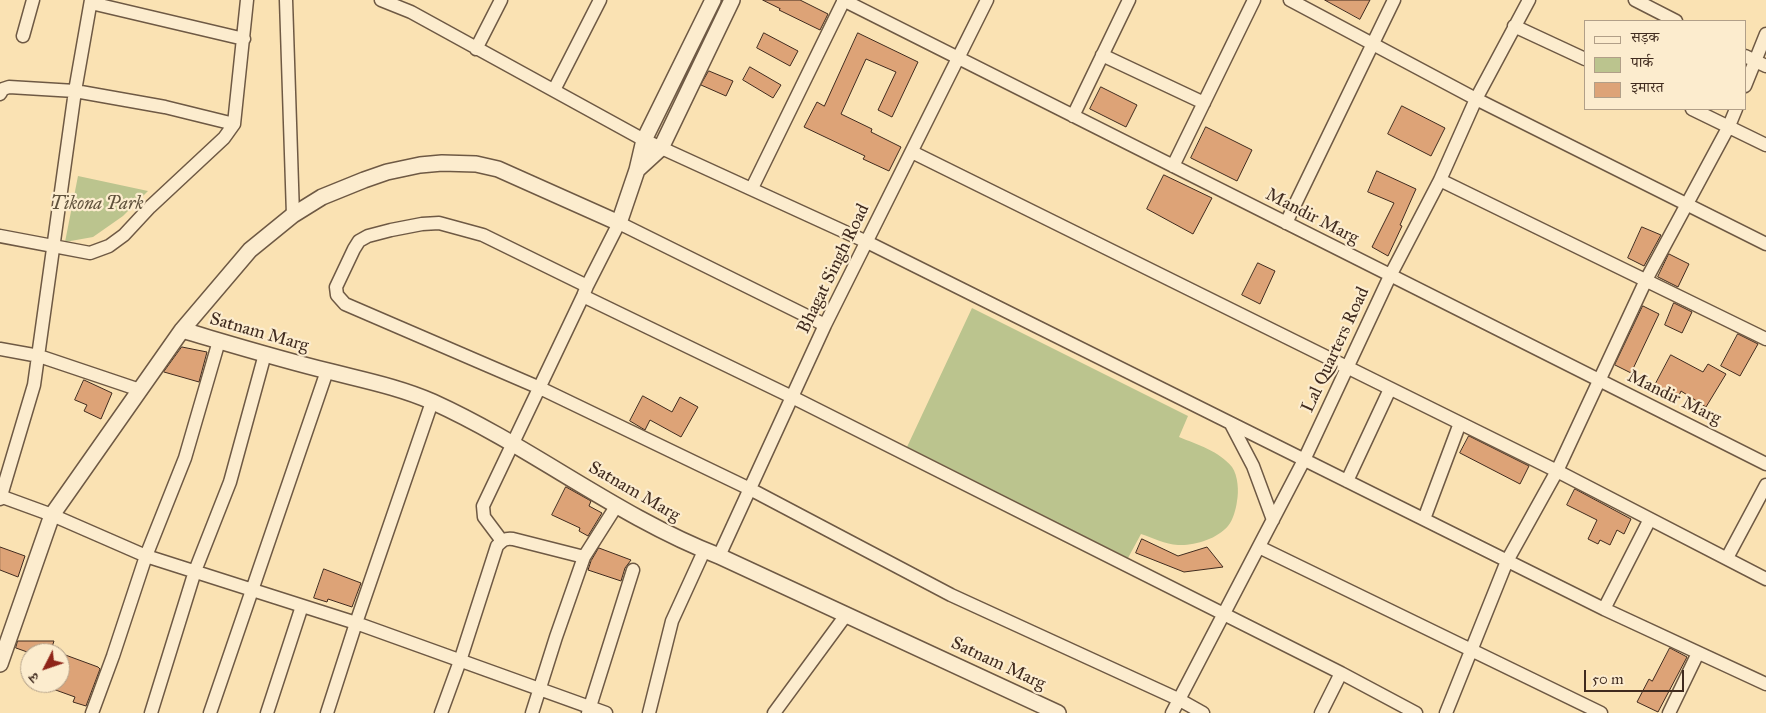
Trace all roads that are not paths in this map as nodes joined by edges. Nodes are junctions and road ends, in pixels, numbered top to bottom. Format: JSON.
{"nodes":[{"id":1,"x":33,"y":0,"type":"edge"},
{"id":2,"x":247,"y":0,"type":"edge"},
{"id":3,"x":286,"y":0,"type":"edge"},
{"id":4,"x":381,"y":0,"type":"edge"},
{"id":5,"x":417,"y":0,"type":"edge"},
{"id":6,"x":501,"y":0,"type":"edge"},
{"id":7,"x":600,"y":0,"type":"edge"},
{"id":8,"x":712,"y":0,"type":"edge"},
{"id":9,"x":732,"y":0,"type":"edge"},
{"id":10,"x":844,"y":0,"type":"edge"},
{"id":11,"x":987,"y":0,"type":"edge"},
{"id":12,"x":1129,"y":0,"type":"edge"},
{"id":13,"x":1254,"y":0,"type":"edge"},
{"id":14,"x":1290,"y":0,"type":"edge"},
{"id":15,"x":1394,"y":0,"type":"edge"},
{"id":16,"x":1529,"y":0,"type":"edge"},
{"id":17,"x":1635,"y":0,"type":"edge"},
{"id":18,"x":91,"y":1,"type":"edge"},
{"id":19,"x":411,"y":12,"type":"junction"},
{"id":20,"x":1674,"y":20,"type":"edge"},
{"id":21,"x":1514,"y":26,"type":"junction"},
{"id":22,"x":23,"y":36,"type":"dead end"},
{"id":23,"x":1766,"y":36,"type":"edge"},
{"id":24,"x":244,"y":39,"type":"junction"},
{"id":25,"x":1372,"y":44,"type":"junction"},
{"id":26,"x":476,"y":49,"type":"junction"},
{"id":27,"x":1102,"y":55,"type":"junction"},
{"id":28,"x":958,"y":58,"type":"junction"},
{"id":29,"x":1584,"y":59,"type":"edge"},
{"id":30,"x":1755,"y":61,"type":"edge"},
{"id":31,"x":1746,"y":84,"type":"edge"},
{"id":32,"x":554,"y":90,"type":"junction"},
{"id":33,"x":75,"y":91,"type":"junction"},
{"id":34,"x":0,"y":94,"type":"edge"},
{"id":35,"x":1476,"y":99,"type":"junction"},
{"id":36,"x":1204,"y":103,"type":"junction"},
{"id":37,"x":1694,"y":110,"type":"edge"},
{"id":38,"x":1736,"y":110,"type":"edge"},
{"id":39,"x":1073,"y":116,"type":"junction"},
{"id":40,"x":234,"y":124,"type":"junction"},
{"id":41,"x":1730,"y":126,"type":"junction"},
{"id":42,"x":644,"y":140,"type":"junction"},
{"id":43,"x":1766,"y":145,"type":"edge"},
{"id":44,"x":661,"y":148,"type":"junction"},
{"id":45,"x":912,"y":152,"type":"junction"},
{"id":46,"x":1173,"y":166,"type":"junction"},
{"id":47,"x":637,"y":170,"type":"junction"},
{"id":48,"x":1440,"y":180,"type":"junction"},
{"id":49,"x":752,"y":188,"type":"junction"},
{"id":50,"x":1688,"y":204,"type":"junction"},
{"id":51,"x":293,"y":215,"type":"junction"},
{"id":52,"x":619,"y":223,"type":"junction"},
{"id":53,"x":1286,"y":223,"type":"junction"},
{"id":54,"x":0,"y":236,"type":"edge"},
{"id":55,"x":867,"y":242,"type":"junction"},
{"id":56,"x":1766,"y":244,"type":"edge"},
{"id":57,"x":54,"y":246,"type":"junction"},
{"id":58,"x":1390,"y":276,"type":"junction"},
{"id":59,"x":1646,"y":280,"type":"junction"},
{"id":60,"x":585,"y":291,"type":"junction"},
{"id":61,"x":825,"y":325,"type":"junction"},
{"id":62,"x":182,"y":330,"type":"junction"},
{"id":63,"x":1766,"y":339,"type":"edge"},
{"id":64,"x":219,"y":340,"type":"junction"},
{"id":65,"x":0,"y":349,"type":"edge"},
{"id":66,"x":266,"y":354,"type":"junction"},
{"id":67,"x":39,"y":356,"type":"junction"},
{"id":68,"x":1347,"y":368,"type":"junction"},
{"id":69,"x":327,"y":371,"type":"junction"},
{"id":70,"x":1600,"y":381,"type":"junction"},
{"id":71,"x":540,"y":388,"type":"junction"},
{"id":72,"x":1390,"y":389,"type":"junction"},
{"id":73,"x":140,"y":390,"type":"junction"},
{"id":74,"x":792,"y":397,"type":"junction"},
{"id":75,"x":432,"y":402,"type":"junction"},
{"id":76,"x":1232,"y":424,"type":"junction"},
{"id":77,"x":1460,"y":424,"type":"junction"},
{"id":78,"x":513,"y":443,"type":"junction"},
{"id":79,"x":1304,"y":460,"type":"junction"},
{"id":80,"x":1766,"y":464,"type":"edge"},
{"id":81,"x":1557,"y":471,"type":"junction"},
{"id":82,"x":1347,"y":481,"type":"junction"},
{"id":83,"x":1766,"y":485,"type":"edge"},
{"id":84,"x":750,"y":489,"type":"junction"},
{"id":85,"x":0,"y":497,"type":"edge"},
{"id":86,"x":617,"y":505,"type":"junction"},
{"id":87,"x":52,"y":515,"type":"junction"},
{"id":88,"x":1424,"y":519,"type":"junction"},
{"id":89,"x":1650,"y":519,"type":"junction"},
{"id":90,"x":1273,"y":520,"type":"junction"},
{"id":91,"x":502,"y":541,"type":"junction"},
{"id":92,"x":1259,"y":547,"type":"junction"},
{"id":93,"x":704,"y":551,"type":"junction"},
{"id":94,"x":146,"y":556,"type":"junction"},
{"id":95,"x":719,"y":556,"type":"junction"},
{"id":96,"x":584,"y":557,"type":"junction"},
{"id":97,"x":1727,"y":558,"type":"junction"},
{"id":98,"x":1507,"y":561,"type":"junction"},
{"id":99,"x":633,"y":570,"type":"dead end"},
{"id":100,"x":195,"y":571,"type":"junction"},
{"id":101,"x":1766,"y":579,"type":"edge"},
{"id":102,"x":253,"y":590,"type":"junction"},
{"id":103,"x":302,"y":606,"type":"junction"},
{"id":104,"x":1604,"y":609,"type":"junction"},
{"id":105,"x":1224,"y":614,"type":"junction"},
{"id":106,"x":846,"y":615,"type":"junction"},
{"id":107,"x":356,"y":623,"type":"junction"},
{"id":108,"x":1472,"y":650,"type":"junction"},
{"id":109,"x":1698,"y":653,"type":"junction"},
{"id":110,"x":460,"y":660,"type":"junction"},
{"id":111,"x":0,"y":664,"type":"edge"},
{"id":112,"x":1341,"y":673,"type":"junction"},
{"id":113,"x":1766,"y":684,"type":"edge"},
{"id":114,"x":540,"y":688,"type":"junction"},
{"id":115,"x":1178,"y":699,"type":"junction"},
{"id":116,"x":589,"y":710,"type":"edge"},
{"id":117,"x":92,"y":713,"type":"edge"},
{"id":118,"x":151,"y":713,"type":"edge"},
{"id":119,"x":210,"y":713,"type":"edge"},
{"id":120,"x":267,"y":713,"type":"edge"},
{"id":121,"x":328,"y":713,"type":"edge"},
{"id":122,"x":441,"y":713,"type":"edge"},
{"id":123,"x":532,"y":713,"type":"edge"},
{"id":124,"x":606,"y":713,"type":"edge"},
{"id":125,"x":649,"y":713,"type":"edge"},
{"id":126,"x":774,"y":713,"type":"edge"},
{"id":127,"x":1058,"y":713,"type":"edge"},
{"id":128,"x":1172,"y":713,"type":"edge"},
{"id":129,"x":1203,"y":713,"type":"edge"},
{"id":130,"x":1321,"y":713,"type":"edge"},
{"id":131,"x":1416,"y":713,"type":"edge"},
{"id":132,"x":1446,"y":713,"type":"edge"},
{"id":133,"x":1601,"y":713,"type":"edge"},
{"id":134,"x":1668,"y":713,"type":"edge"}],
"edges":[{"from":1,"to":22,"type":"street"},
{"from":2,"to":24,"type":"street"},
{"from":3,"to":51,"type":"street"},
{"from":4,"to":19,"type":"street"},
{"from":5,"to":19,"type":"street"},
{"from":6,"to":26,"type":"street"},
{"from":7,"to":32,"type":"street"},
{"from":8,"to":42,"type":"street"},
{"from":9,"to":44,"type":"street"},
{"from":10,"to":28,"type":"street","name":"Mandir Marg"},
{"from":10,"to":49,"type":"street"},
{"from":11,"to":28,"type":"street","name":"Bhagat Singh Road"},
{"from":12,"to":27,"type":"street"},
{"from":13,"to":36,"type":"street"},
{"from":14,"to":25,"type":"street"},
{"from":15,"to":25,"type":"street"},
{"from":16,"to":21,"type":"street","name":"Lal Quarters Road"},
{"from":17,"to":20,"type":"street"},
{"from":18,"to":24,"type":"street"},
{"from":18,"to":33,"type":"street"},
{"from":19,"to":26,"type":"street"},
{"from":21,"to":29,"type":"street"},
{"from":21,"to":35,"type":"street","name":"Lal Quarters Road"},
{"from":23,"to":30,"type":"street"},
{"from":24,"to":40,"type":"street"},
{"from":25,"to":35,"type":"street"},
{"from":25,"to":53,"type":"street"},
{"from":26,"to":32,"type":"street"},
{"from":27,"to":36,"type":"street"},
{"from":27,"to":39,"type":"street"},
{"from":28,"to":39,"type":"street","name":"Mandir Marg"},
{"from":28,"to":45,"type":"street","name":"Bhagat Singh Road"},
{"from":30,"to":31,"type":"street"},
{"from":32,"to":42,"type":"street"},
{"from":33,"to":34,"type":"street"},
{"from":33,"to":40,"type":"street"},
{"from":33,"to":57,"type":"street"},
{"from":35,"to":48,"type":"street","name":"Lal Quarters Road"},
{"from":35,"to":50,"type":"street"},
{"from":36,"to":46,"type":"street"},
{"from":37,"to":41,"type":"street"},
{"from":38,"to":41,"type":"street"},
{"from":39,"to":46,"type":"street","name":"Mandir Marg"},
{"from":40,"to":57,"type":"street"},
{"from":41,"to":43,"type":"street"},
{"from":41,"to":50,"type":"street"},
{"from":42,"to":44,"type":"street"},
{"from":42,"to":47,"type":"street"},
{"from":44,"to":47,"type":"street"},
{"from":44,"to":49,"type":"street"},
{"from":45,"to":55,"type":"street","name":"Bhagat Singh Road"},
{"from":45,"to":68,"type":"street"},
{"from":46,"to":53,"type":"street","name":"Mandir Marg"},
{"from":47,"to":52,"type":"street"},
{"from":48,"to":58,"type":"street","name":"Lal Quarters Road"},
{"from":48,"to":59,"type":"street"},
{"from":49,"to":55,"type":"street"},
{"from":50,"to":56,"type":"street"},
{"from":50,"to":59,"type":"street"},
{"from":51,"to":52,"type":"street"},
{"from":51,"to":62,"type":"street"},
{"from":52,"to":60,"type":"street"},
{"from":52,"to":61,"type":"street"},
{"from":53,"to":58,"type":"street","name":"Mandir Marg"},
{"from":54,"to":57,"type":"street"},
{"from":55,"to":61,"type":"street","name":"Bhagat Singh Road"},
{"from":55,"to":76,"type":"street"},
{"from":57,"to":67,"type":"street"},
{"from":58,"to":68,"type":"street","name":"Lal Quarters Road"},
{"from":58,"to":70,"type":"street","name":"Mandir Marg"},
{"from":59,"to":63,"type":"street"},
{"from":59,"to":70,"type":"street"},
{"from":60,"to":71,"type":"street"},
{"from":60,"to":71,"type":"street"},
{"from":60,"to":74,"type":"street"},
{"from":61,"to":74,"type":"street","name":"Bhagat Singh Road"},
{"from":62,"to":64,"type":"street","name":"Satnam Marg"},
{"from":62,"to":73,"type":"street"},
{"from":64,"to":66,"type":"street","name":"Satnam Marg"},
{"from":64,"to":94,"type":"street"},
{"from":65,"to":67,"type":"street"},
{"from":66,"to":69,"type":"street","name":"Satnam Marg"},
{"from":66,"to":100,"type":"street"},
{"from":67,"to":73,"type":"street"},
{"from":67,"to":85,"type":"street"},
{"from":68,"to":72,"type":"street"},
{"from":68,"to":79,"type":"street","name":"Lal Quarters Road"},
{"from":69,"to":75,"type":"street","name":"Satnam Marg"},
{"from":69,"to":102,"type":"street"},
{"from":70,"to":80,"type":"street","name":"Mandir Marg"},
{"from":70,"to":81,"type":"street"},
{"from":71,"to":78,"type":"street"},
{"from":71,"to":84,"type":"street"},
{"from":72,"to":77,"type":"street"},
{"from":72,"to":82,"type":"street"},
{"from":73,"to":87,"type":"street"},
{"from":74,"to":84,"type":"street","name":"Bhagat Singh Road"},
{"from":74,"to":105,"type":"street"},
{"from":75,"to":78,"type":"street","name":"Satnam Marg"},
{"from":75,"to":107,"type":"street"},
{"from":76,"to":79,"type":"street"},
{"from":76,"to":90,"type":"street"},
{"from":77,"to":81,"type":"street"},
{"from":77,"to":88,"type":"street"},
{"from":78,"to":86,"type":"street","name":"Satnam Marg"},
{"from":78,"to":91,"type":"street"},
{"from":79,"to":82,"type":"street"},
{"from":79,"to":90,"type":"street","name":"Lal Quarters Road"},
{"from":81,"to":89,"type":"street"},
{"from":81,"to":98,"type":"street"},
{"from":82,"to":88,"type":"street"},
{"from":83,"to":97,"type":"street"},
{"from":84,"to":95,"type":"street","name":"Bhagat Singh Road"},
{"from":84,"to":115,"type":"street"},
{"from":85,"to":87,"type":"street"},
{"from":86,"to":93,"type":"street","name":"Satnam Marg"},
{"from":86,"to":96,"type":"street"},
{"from":87,"to":94,"type":"street"},
{"from":87,"to":111,"type":"street"},
{"from":88,"to":98,"type":"street"},
{"from":89,"to":97,"type":"street"},
{"from":89,"to":104,"type":"street"},
{"from":90,"to":92,"type":"street","name":"Lal Quarters Road"},
{"from":91,"to":96,"type":"street"},
{"from":91,"to":110,"type":"street"},
{"from":92,"to":105,"type":"street","name":"Lal Quarters Road"},
{"from":92,"to":108,"type":"street"},
{"from":93,"to":95,"type":"street","name":"Satnam Marg"},
{"from":93,"to":125,"type":"street"},
{"from":94,"to":100,"type":"street"},
{"from":94,"to":117,"type":"street"},
{"from":95,"to":106,"type":"street","name":"Satnam Marg"},
{"from":96,"to":114,"type":"street"},
{"from":97,"to":101,"type":"street"},
{"from":98,"to":104,"type":"street"},
{"from":98,"to":108,"type":"street"},
{"from":99,"to":116,"type":"street"},
{"from":100,"to":102,"type":"street"},
{"from":100,"to":118,"type":"street"},
{"from":102,"to":103,"type":"street"},
{"from":102,"to":119,"type":"street"},
{"from":103,"to":107,"type":"street"},
{"from":103,"to":120,"type":"street"},
{"from":104,"to":109,"type":"street"},
{"from":105,"to":112,"type":"street"},
{"from":105,"to":115,"type":"street","name":"Lal Quarters Road"},
{"from":106,"to":126,"type":"street"},
{"from":106,"to":127,"type":"street","name":"Satnam Marg"},
{"from":107,"to":110,"type":"street"},
{"from":107,"to":121,"type":"street"},
{"from":108,"to":132,"type":"street"},
{"from":108,"to":133,"type":"street"},
{"from":109,"to":113,"type":"street"},
{"from":109,"to":134,"type":"street"},
{"from":110,"to":114,"type":"street"},
{"from":110,"to":122,"type":"street"},
{"from":112,"to":130,"type":"street"},
{"from":112,"to":131,"type":"street"},
{"from":114,"to":116,"type":"street"},
{"from":114,"to":123,"type":"street"},
{"from":115,"to":128,"type":"street","name":"Lal Quarters Road"},
{"from":115,"to":129,"type":"street"},
{"from":116,"to":124,"type":"street"}]}
